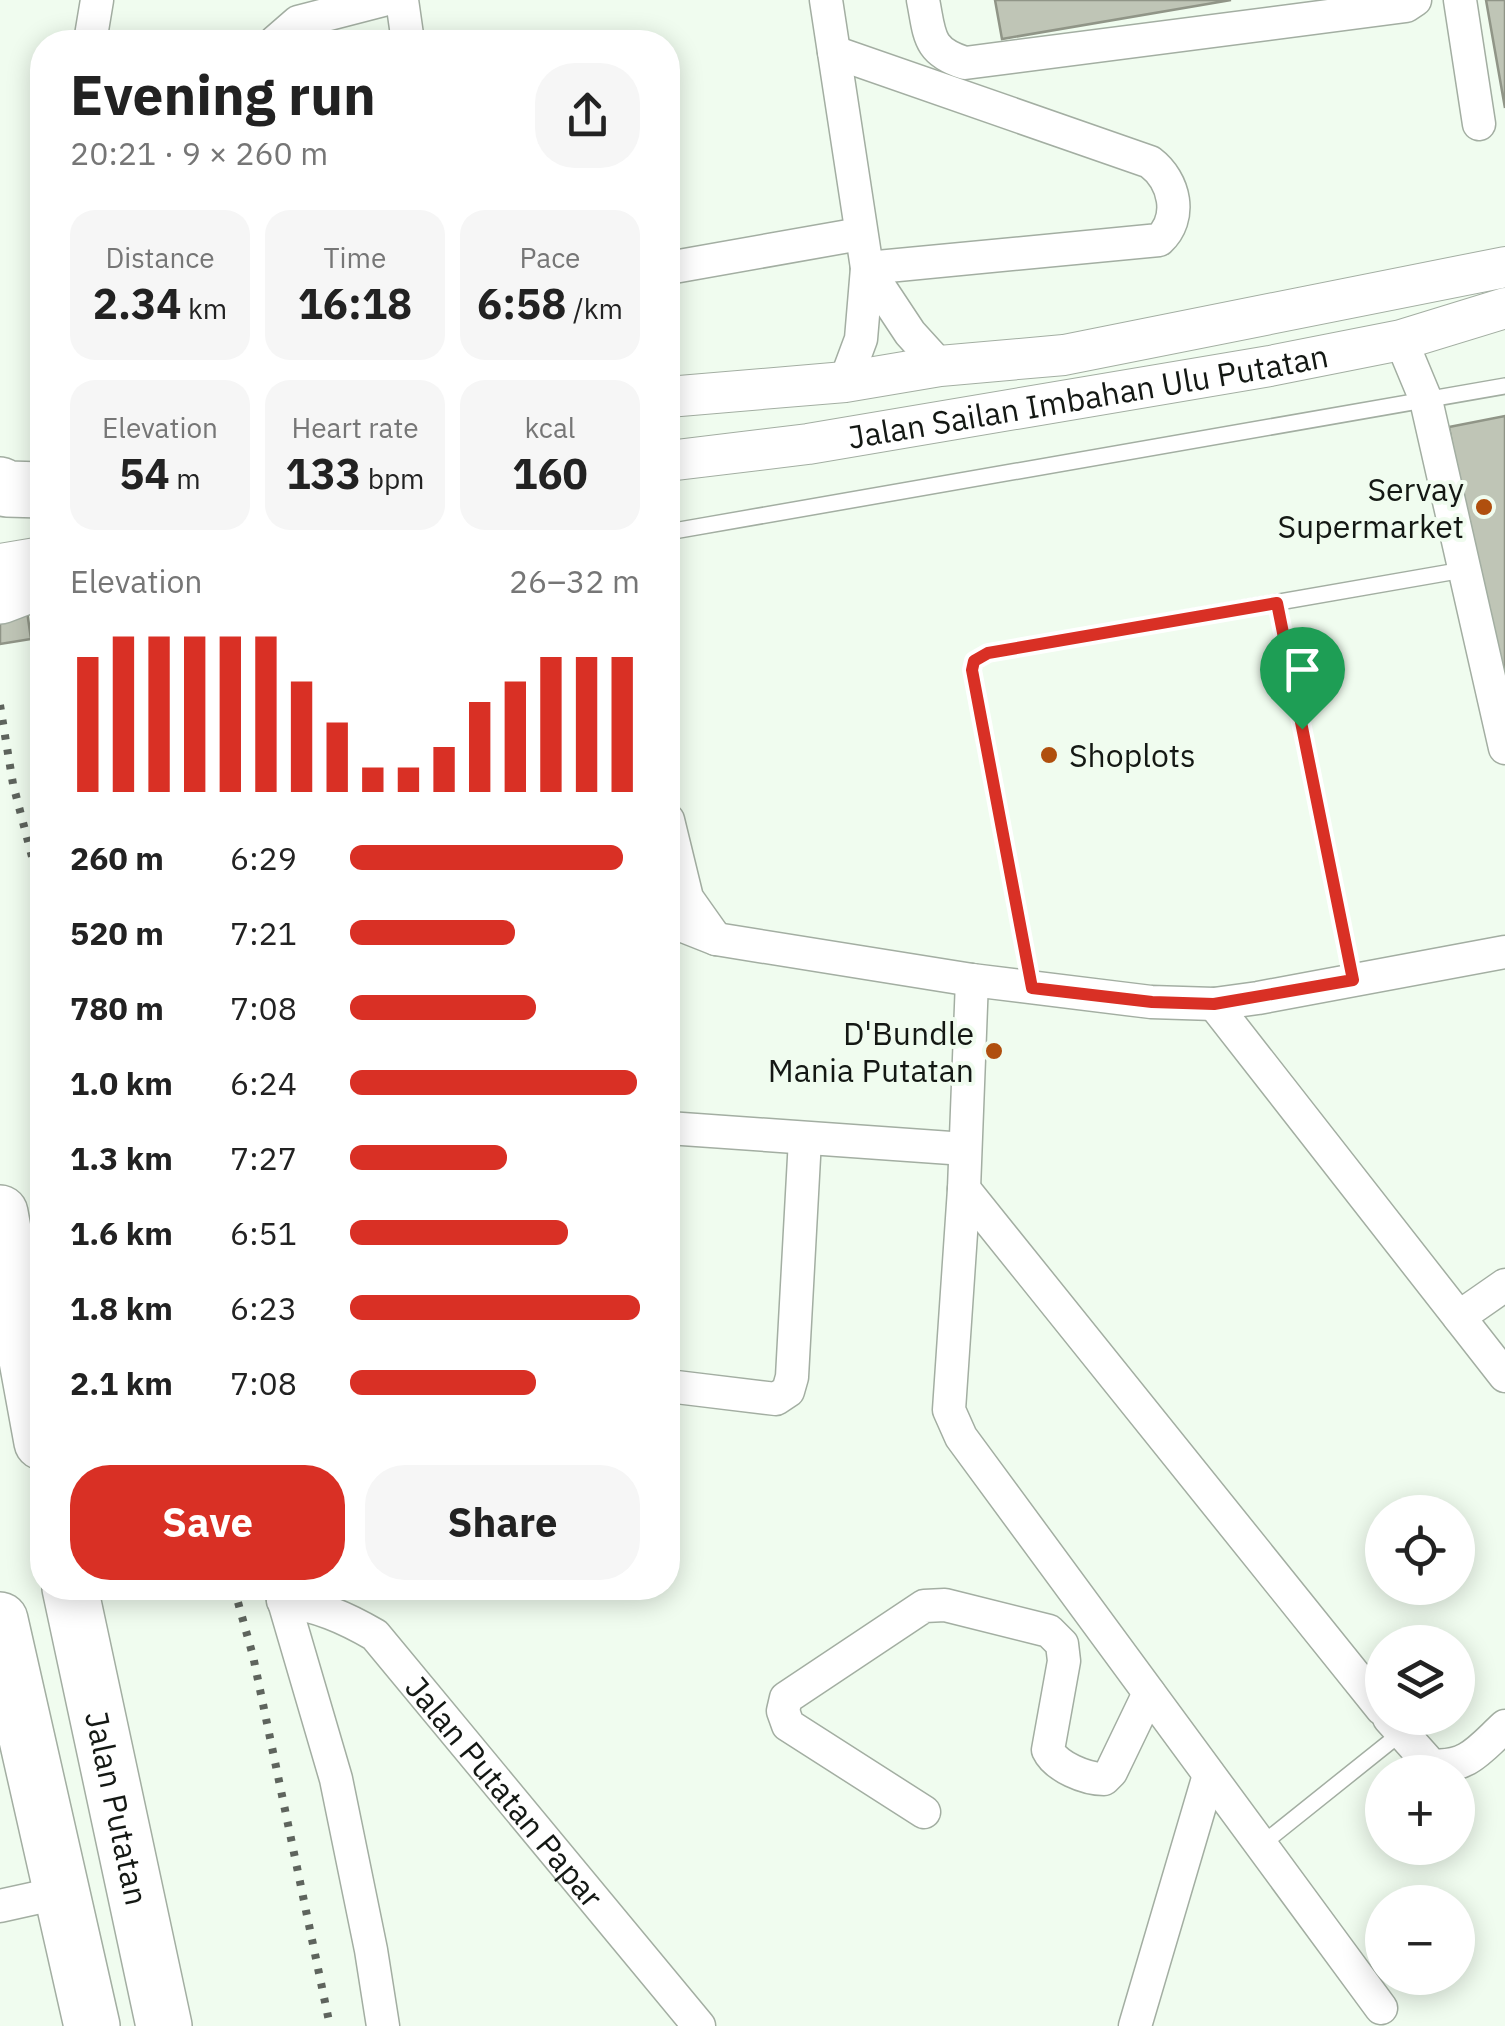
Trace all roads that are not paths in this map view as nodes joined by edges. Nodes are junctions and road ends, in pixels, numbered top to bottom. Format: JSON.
{"nodes":[{"id":1,"x":98,"y":0,"type":"edge"},
{"id":2,"x":402,"y":0,"type":"edge"},
{"id":3,"x":826,"y":0,"type":"edge"},
{"id":4,"x":923,"y":0,"type":"edge"},
{"id":5,"x":1415,"y":0,"type":"edge"},
{"id":6,"x":1460,"y":0,"type":"edge"},
{"id":7,"x":370,"y":1,"type":"edge"},
{"id":8,"x":92,"y":30,"type":"edge"},
{"id":9,"x":289,"y":30,"type":"edge"},
{"id":10,"x":406,"y":30,"type":"edge"},
{"id":11,"x":834,"y":52,"type":"junction"},
{"id":12,"x":1479,"y":124,"type":"dead end"},
{"id":13,"x":860,"y":234,"type":"junction"},
{"id":14,"x":680,"y":266,"type":"edge"},
{"id":15,"x":1505,"y":267,"type":"edge"},
{"id":16,"x":867,"y":268,"type":"junction"},
{"id":17,"x":1505,"y":308,"type":"edge"},
{"id":18,"x":1401,"y":340,"type":"junction"},
{"id":19,"x":940,"y":366,"type":"junction"},
{"id":20,"x":844,"y":382,"type":"junction"},
{"id":21,"x":1505,"y":386,"type":"edge"},
{"id":22,"x":680,"y":396,"type":"edge"},
{"id":23,"x":1426,"y":400,"type":"junction"},
{"id":24,"x":680,"y":459,"type":"edge"},
{"id":25,"x":0,"y":485,"type":"edge"},
{"id":26,"x":30,"y":491,"type":"edge"},
{"id":27,"x":30,"y":494,"type":"edge"},
{"id":28,"x":0,"y":500,"type":"edge"},
{"id":29,"x":680,"y":530,"type":"edge"},
{"id":30,"x":1463,"y":570,"type":"junction"},
{"id":31,"x":1277,"y":603,"type":"junction"},
{"id":32,"x":1505,"y":748,"type":"edge"},
{"id":33,"x":680,"y":869,"type":"edge"},
{"id":34,"x":680,"y":925,"type":"edge"},
{"id":35,"x":716,"y":939,"type":"junction"},
{"id":36,"x":1505,"y":952,"type":"edge"},
{"id":37,"x":972,"y":980,"type":"junction"},
{"id":38,"x":1353,"y":980,"type":"junction"},
{"id":39,"x":1032,"y":988,"type":"junction"},
{"id":40,"x":1214,"y":1004,"type":"junction"},
{"id":41,"x":680,"y":1129,"type":"edge"},
{"id":42,"x":805,"y":1138,"type":"junction"},
{"id":43,"x":966,"y":1150,"type":"junction"},
{"id":44,"x":964,"y":1189,"type":"junction"},
{"id":45,"x":0,"y":1213,"type":"edge"},
{"id":46,"x":1505,"y":1285,"type":"edge"},
{"id":47,"x":1459,"y":1317,"type":"junction"},
{"id":48,"x":1505,"y":1376,"type":"edge"},
{"id":49,"x":30,"y":1377,"type":"edge"},
{"id":50,"x":680,"y":1387,"type":"edge"},
{"id":51,"x":73,"y":1600,"type":"edge"},
{"id":52,"x":284,"y":1600,"type":"edge"},
{"id":53,"x":299,"y":1600,"type":"edge"},
{"id":54,"x":0,"y":1620,"type":"edge"},
{"id":55,"x":1365,"y":1688,"type":"edge"},
{"id":56,"x":1149,"y":1693,"type":"junction"},
{"id":57,"x":1505,"y":1726,"type":"edge"},
{"id":58,"x":1375,"y":1735,"type":"edge"},
{"id":59,"x":1405,"y":1735,"type":"edge"},
{"id":60,"x":1209,"y":1775,"type":"junction"},
{"id":61,"x":924,"y":1812,"type":"dead end"},
{"id":62,"x":1261,"y":1845,"type":"junction"},
{"id":63,"x":63,"y":1892,"type":"junction"},
{"id":64,"x":0,"y":1906,"type":"edge"},
{"id":65,"x":1381,"y":2008,"type":"dead end"},
{"id":66,"x":92,"y":2026,"type":"edge"},
{"id":67,"x":164,"y":2026,"type":"edge"},
{"id":68,"x":382,"y":2026,"type":"edge"},
{"id":69,"x":699,"y":2026,"type":"edge"},
{"id":70,"x":1136,"y":2026,"type":"edge"}],
"edges":[{"from":1,"to":8,"type":"street"},
{"from":2,"to":10,"type":"street"},
{"from":3,"to":11,"type":"street"},
{"from":4,"to":5,"type":"street"},
{"from":6,"to":12,"type":"street"},
{"from":7,"to":9,"type":"street"},
{"from":11,"to":13,"type":"street"},
{"from":11,"to":16,"type":"street"},
{"from":13,"to":14,"type":"street"},
{"from":13,"to":16,"type":"street"},
{"from":15,"to":19,"type":"street","name":"Jalan Sailan Imbahan Ulu Putatan"},
{"from":16,"to":19,"type":"street"},
{"from":16,"to":20,"type":"street"},
{"from":17,"to":18,"type":"street","name":"Jalan Sailan Imbahan Ulu Putatan"},
{"from":18,"to":23,"type":"street"},
{"from":18,"to":24,"type":"street","name":"Jalan Sailan Imbahan Ulu Putatan"},
{"from":19,"to":20,"type":"street","name":"Jalan Sailan Imbahan Ulu Putatan"},
{"from":20,"to":22,"type":"street","name":"Jalan Sailan Imbahan Ulu Putatan"},
{"from":21,"to":23,"type":"lane"},
{"from":23,"to":29,"type":"lane"},
{"from":23,"to":30,"type":"street"},
{"from":25,"to":26,"type":"highway"},
{"from":27,"to":28,"type":"street"},
{"from":30,"to":31,"type":"lane"},
{"from":30,"to":32,"type":"street"},
{"from":31,"to":38,"type":"lane"},
{"from":31,"to":39,"type":"lane"},
{"from":33,"to":35,"type":"street"},
{"from":34,"to":35,"type":"street"},
{"from":35,"to":37,"type":"street"},
{"from":36,"to":38,"type":"street"},
{"from":37,"to":39,"type":"street"},
{"from":37,"to":43,"type":"street"},
{"from":38,"to":40,"type":"street"},
{"from":39,"to":40,"type":"street"},
{"from":40,"to":47,"type":"street"},
{"from":41,"to":42,"type":"street"},
{"from":42,"to":43,"type":"street"},
{"from":42,"to":50,"type":"street"},
{"from":43,"to":44,"type":"street"},
{"from":44,"to":55,"type":"street"},
{"from":44,"to":56,"type":"street"},
{"from":45,"to":49,"type":"highway"},
{"from":46,"to":47,"type":"street"},
{"from":47,"to":48,"type":"street"},
{"from":51,"to":67,"type":"highway","name":"Jalan Putatan"},
{"from":52,"to":68,"type":"street","name":"Jalan Putatan Papar"},
{"from":53,"to":69,"type":"street","name":"Jalan Putatan Papar"},
{"from":54,"to":63,"type":"highway"},
{"from":56,"to":60,"type":"street"},
{"from":56,"to":61,"type":"street"},
{"from":57,"to":59,"type":"street"},
{"from":58,"to":62,"type":"lane"},
{"from":60,"to":62,"type":"street"},
{"from":60,"to":70,"type":"street"},
{"from":62,"to":65,"type":"street"},
{"from":63,"to":64,"type":"street"},
{"from":63,"to":66,"type":"highway"}]}
